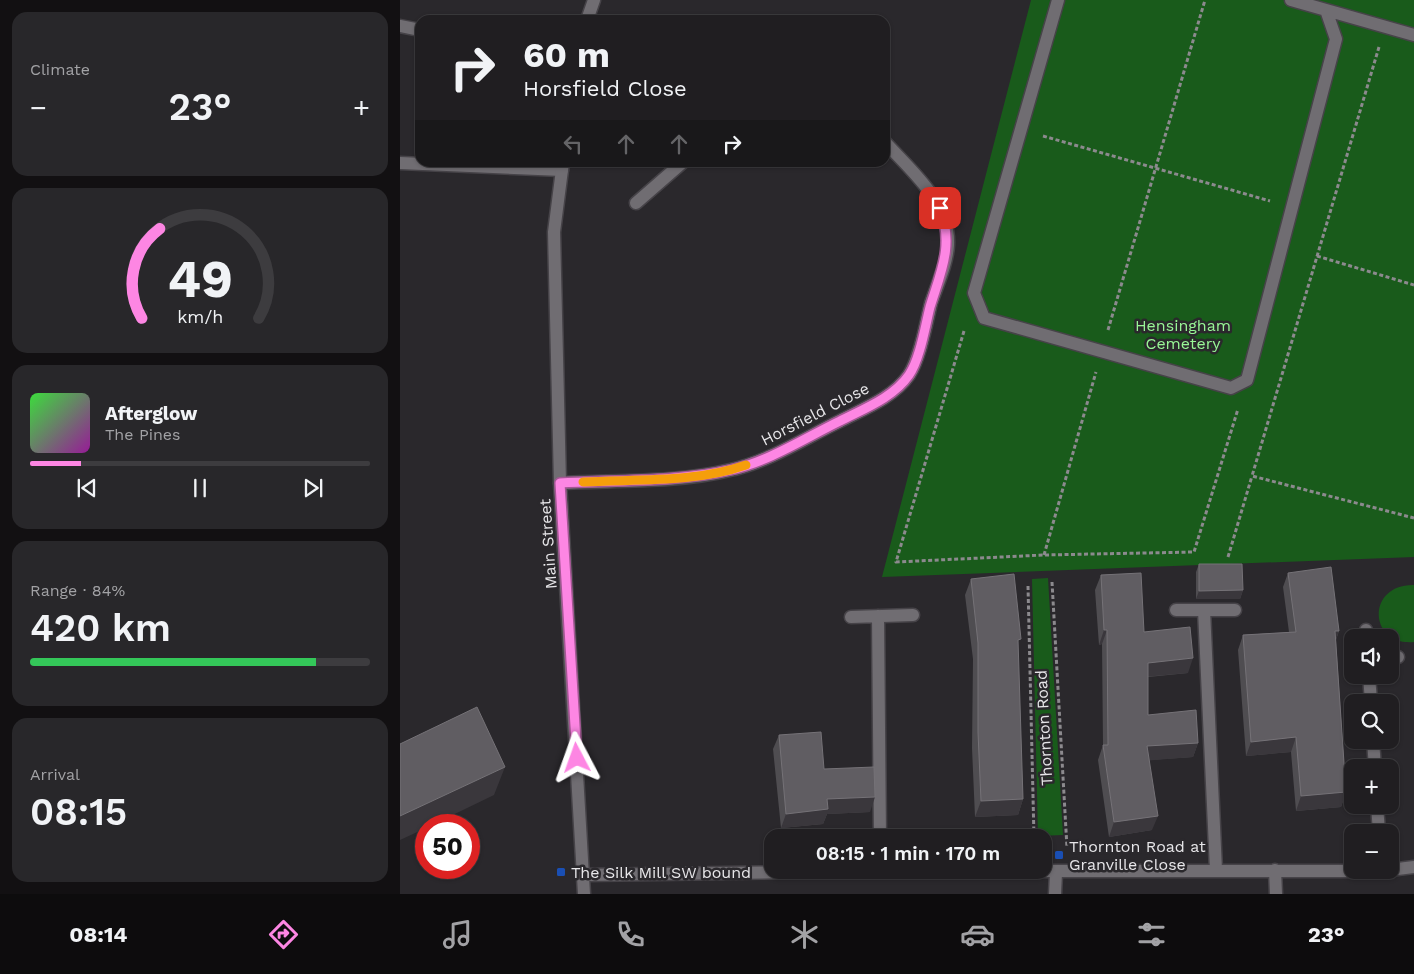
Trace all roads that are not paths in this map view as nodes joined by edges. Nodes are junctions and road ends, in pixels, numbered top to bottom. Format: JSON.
{"nodes":[{"id":1,"x":594,"y":0,"type":"edge"},
{"id":2,"x":1058,"y":0,"type":"edge"},
{"id":3,"x":1291,"y":0,"type":"edge"},
{"id":4,"x":1326,"y":10,"type":"junction"},
{"id":5,"x":589,"y":15,"type":"edge"},
{"id":6,"x":400,"y":26,"type":"edge"},
{"id":7,"x":415,"y":29,"type":"edge"},
{"id":8,"x":1414,"y":35,"type":"edge"},
{"id":9,"x":890,"y":147,"type":"edge"},
{"id":10,"x":400,"y":163,"type":"edge"},
{"id":11,"x":415,"y":163,"type":"edge"},
{"id":12,"x":563,"y":167,"type":"edge"},
{"id":13,"x":677,"y":167,"type":"edge"},
{"id":14,"x":636,"y":203,"type":"dead end"},
{"id":15,"x":560,"y":483,"type":"junction"},
{"id":16,"x":1176,"y":610,"type":"dead end"},
{"id":17,"x":1204,"y":610,"type":"junction"},
{"id":18,"x":1235,"y":610,"type":"dead end"},
{"id":19,"x":913,"y":615,"type":"dead end"},
{"id":20,"x":878,"y":616,"type":"junction"},
{"id":21,"x":851,"y":617,"type":"dead end"},
{"id":22,"x":880,"y":829,"type":"edge"},
{"id":23,"x":1414,"y":867,"type":"edge"},
{"id":24,"x":1399,"y":869,"type":"edge"},
{"id":25,"x":1216,"y":870,"type":"junction"},
{"id":26,"x":1275,"y":870,"type":"junction"},
{"id":27,"x":1344,"y":871,"type":"edge"},
{"id":28,"x":1052,"y":872,"type":"edge"},
{"id":29,"x":1062,"y":872,"type":"junction"},
{"id":30,"x":764,"y":873,"type":"edge"},
{"id":31,"x":584,"y":875,"type":"junction"},
{"id":32,"x":584,"y":894,"type":"edge"},
{"id":33,"x":1055,"y":894,"type":"edge"},
{"id":34,"x":1276,"y":894,"type":"edge"}],
"edges":[{"from":1,"to":5,"type":"street"},
{"from":2,"to":4,"type":"street"},
{"from":3,"to":4,"type":"street"},
{"from":4,"to":8,"type":"street"},
{"from":6,"to":7,"type":"street"},
{"from":9,"to":15,"type":"street","name":"Horsfield Close"},
{"from":10,"to":11,"type":"street"},
{"from":12,"to":15,"type":"street","name":"Main Street"},
{"from":13,"to":14,"type":"street"},
{"from":15,"to":31,"type":"street","name":"Main Street"},
{"from":16,"to":17,"type":"street"},
{"from":17,"to":18,"type":"street"},
{"from":17,"to":25,"type":"street"},
{"from":19,"to":20,"type":"street"},
{"from":20,"to":21,"type":"street"},
{"from":20,"to":22,"type":"street"},
{"from":23,"to":24,"type":"street"},
{"from":25,"to":26,"type":"street"},
{"from":25,"to":29,"type":"street"},
{"from":26,"to":27,"type":"street"},
{"from":26,"to":34,"type":"street"},
{"from":28,"to":29,"type":"street"},
{"from":29,"to":33,"type":"street"},
{"from":30,"to":31,"type":"street"},
{"from":31,"to":32,"type":"street","name":"Main Street"}]}
